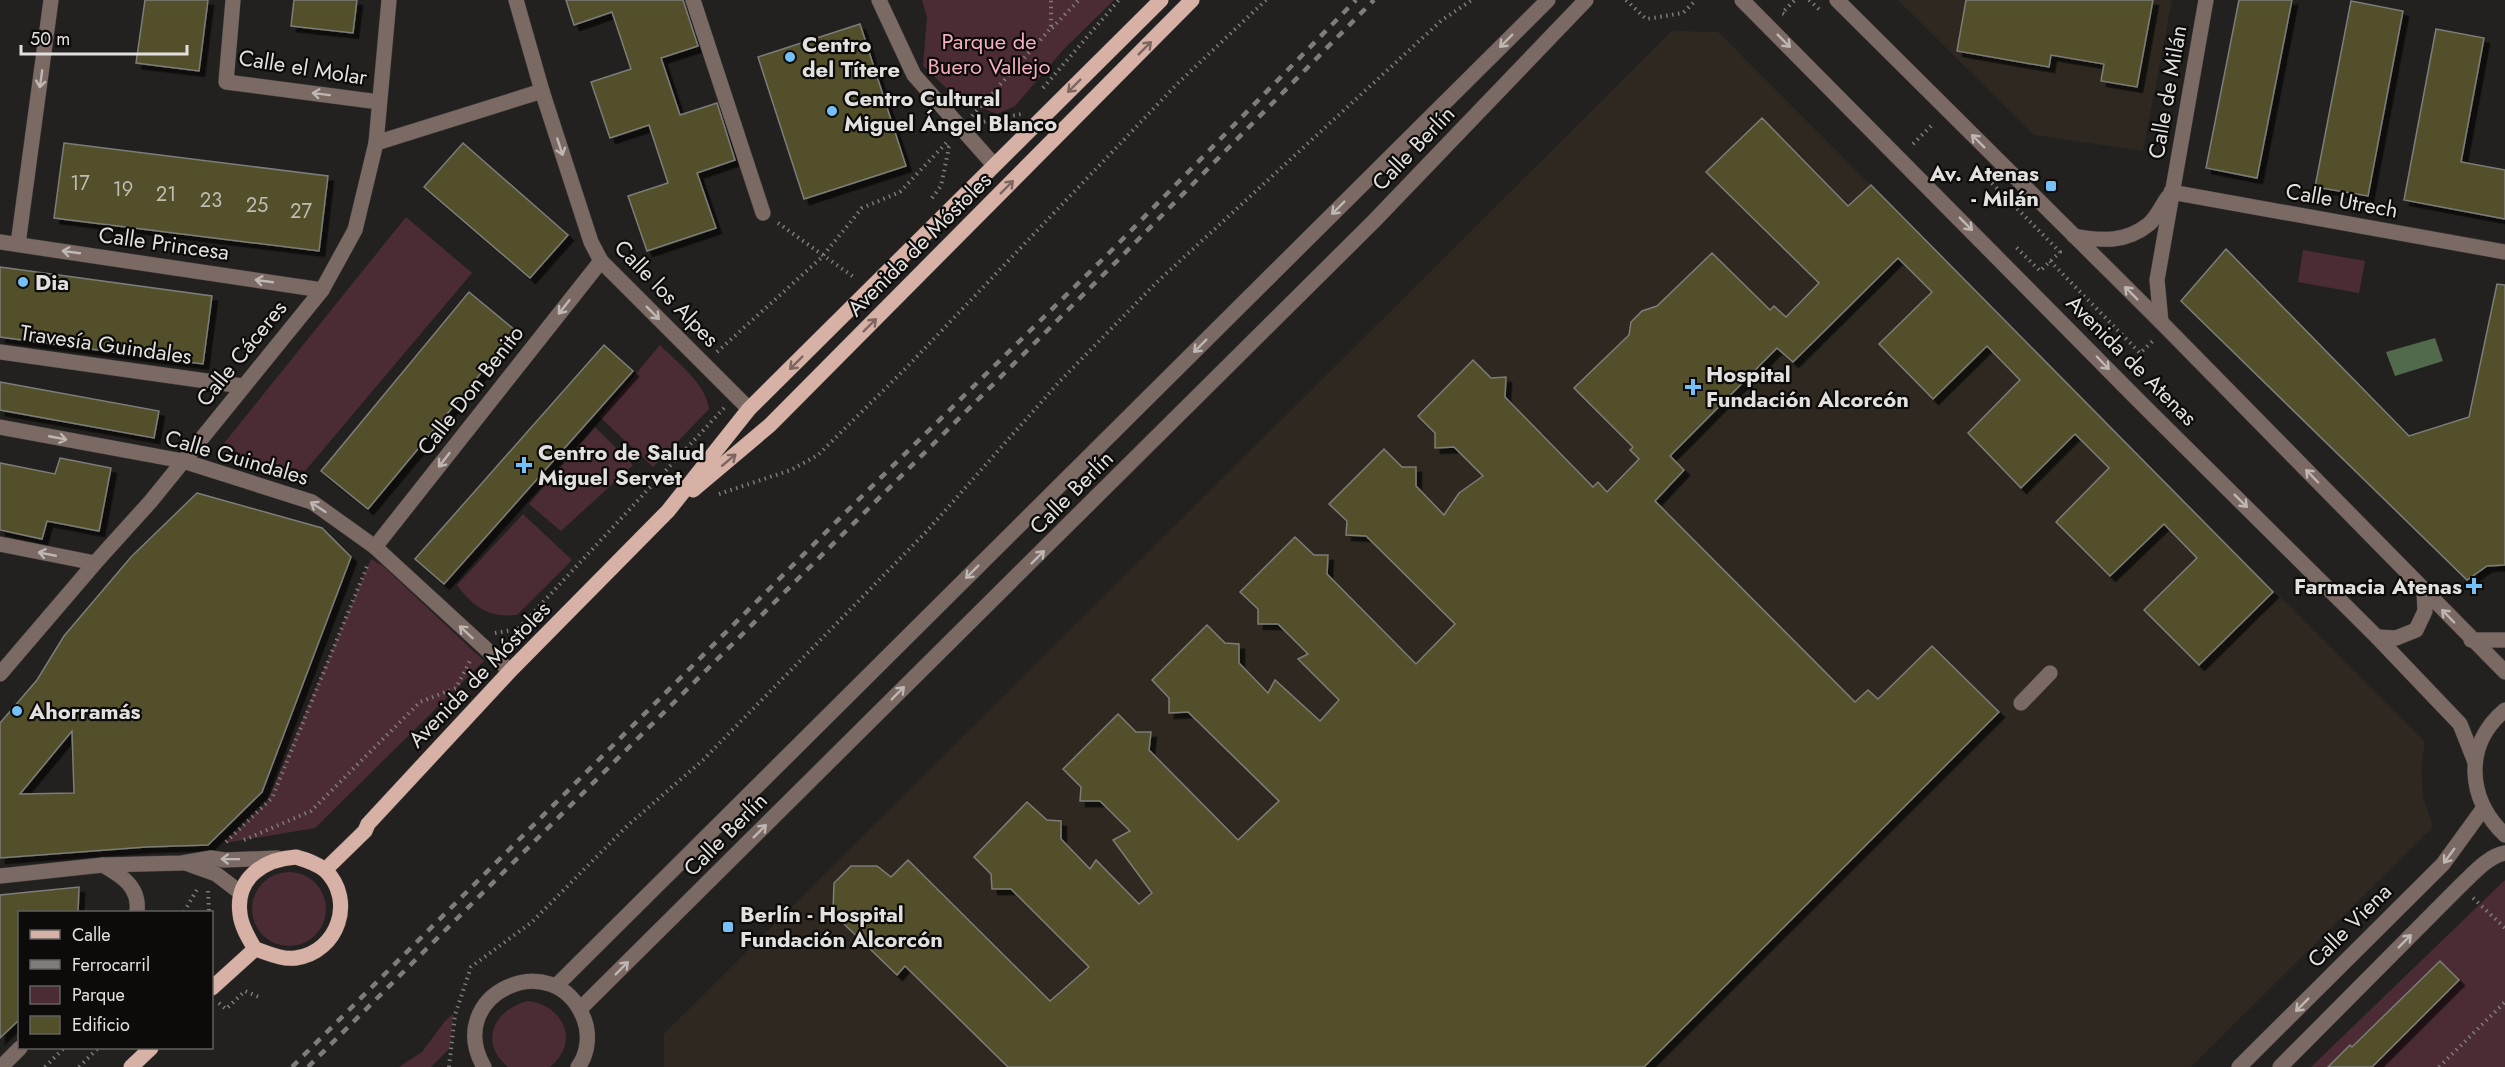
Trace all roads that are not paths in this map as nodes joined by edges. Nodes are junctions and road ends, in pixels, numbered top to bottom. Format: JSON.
{"nodes":[{"id":1,"x":51,"y":0,"type":"edge"},
{"id":2,"x":233,"y":0,"type":"edge"},
{"id":3,"x":389,"y":0,"type":"edge"},
{"id":4,"x":516,"y":0,"type":"edge"},
{"id":5,"x":693,"y":0,"type":"edge"},
{"id":6,"x":879,"y":0,"type":"edge"},
{"id":7,"x":1161,"y":0,"type":"edge"},
{"id":8,"x":1192,"y":0,"type":"edge"},
{"id":9,"x":1548,"y":0,"type":"edge"},
{"id":10,"x":1586,"y":0,"type":"edge"},
{"id":11,"x":1836,"y":0,"type":"edge"},
{"id":12,"x":2206,"y":0,"type":"edge"},
{"id":13,"x":1749,"y":3,"type":"edge"},
{"id":14,"x":542,"y":91,"type":"junction"},
{"id":15,"x":379,"y":102,"type":"junction"},
{"id":16,"x":376,"y":143,"type":"junction"},
{"id":17,"x":994,"y":165,"type":"junction"},
{"id":18,"x":2171,"y":192,"type":"junction"},
{"id":19,"x":763,"y":213,"type":"road end"},
{"id":20,"x":2074,"y":236,"type":"junction"},
{"id":21,"x":0,"y":242,"type":"edge"},
{"id":22,"x":18,"y":244,"type":"junction"},
{"id":23,"x":2505,"y":252,"type":"edge"},
{"id":24,"x":601,"y":261,"type":"junction"},
{"id":25,"x":322,"y":290,"type":"junction"},
{"id":26,"x":2164,"y":325,"type":"junction"},
{"id":27,"x":0,"y":352,"type":"edge"},
{"id":28,"x":242,"y":386,"type":"junction"},
{"id":29,"x":749,"y":409,"type":"junction"},
{"id":30,"x":0,"y":427,"type":"edge"},
{"id":31,"x":183,"y":461,"type":"junction"},
{"id":32,"x":668,"y":511,"type":"junction"},
{"id":33,"x":0,"y":544,"type":"edge"},
{"id":34,"x":375,"y":547,"type":"junction"},
{"id":35,"x":94,"y":563,"type":"junction"},
{"id":36,"x":2424,"y":591,"type":"junction"},
{"id":37,"x":2377,"y":637,"type":"junction"},
{"id":38,"x":2471,"y":640,"type":"junction"},
{"id":39,"x":2505,"y":640,"type":"edge"},
{"id":40,"x":510,"y":671,"type":"junction"},
{"id":41,"x":2505,"y":672,"type":"edge"},
{"id":42,"x":2050,"y":673,"type":"dead end"},
{"id":43,"x":0,"y":674,"type":"edge"},
{"id":44,"x":2021,"y":703,"type":"dead end"},
{"id":45,"x":2505,"y":710,"type":"edge"},
{"id":46,"x":2475,"y":762,"type":"junction"},
{"id":47,"x":2483,"y":809,"type":"junction"},
{"id":48,"x":2505,"y":835,"type":"edge"},
{"id":49,"x":2505,"y":853,"type":"edge"},
{"id":50,"x":278,"y":858,"type":"junction"},
{"id":51,"x":182,"y":863,"type":"junction"},
{"id":52,"x":103,"y":865,"type":"junction"},
{"id":53,"x":325,"y":870,"type":"junction"},
{"id":54,"x":0,"y":876,"type":"edge"},
{"id":55,"x":241,"y":893,"type":"junction"},
{"id":56,"x":137,"y":911,"type":"edge"},
{"id":57,"x":255,"y":949,"type":"junction"},
{"id":58,"x":556,"y":986,"type":"junction"},
{"id":59,"x":213,"y":987,"type":"edge"},
{"id":60,"x":580,"y":1009,"type":"junction"},
{"id":61,"x":18,"y":1049,"type":"edge"},
{"id":62,"x":149,"y":1049,"type":"edge"},
{"id":63,"x":478,"y":1064,"type":"edge"},
{"id":64,"x":581,"y":1066,"type":"edge"},
{"id":65,"x":1,"y":1067,"type":"edge"},
{"id":66,"x":131,"y":1067,"type":"edge"},
{"id":67,"x":2239,"y":1067,"type":"edge"},
{"id":68,"x":2280,"y":1067,"type":"edge"}],
"edges":[{"from":1,"to":22,"type":"street","one_way":true},
{"from":15,"to":2,"type":"street","name":"Calle el Molar","one_way":true},
{"from":3,"to":15,"type":"street","name":"Calle Cáceres"},
{"from":4,"to":14,"type":"street","name":"Calle los Alpes"},
{"from":5,"to":19,"type":"street"},
{"from":6,"to":17,"type":"street"},
{"from":7,"to":17,"type":"main road","name":"Avenida de Móstoles","one_way":true},
{"from":32,"to":8,"type":"main road","name":"Avenida de Móstoles","one_way":true},
{"from":9,"to":58,"type":"street","name":"Calle Berlín","one_way":true},
{"from":60,"to":10,"type":"street","name":"Calle Berlín","one_way":true},
{"from":20,"to":11,"type":"street","name":"Avenida de Atenas","one_way":true},
{"from":12,"to":18,"type":"street","name":"Calle de Milán"},
{"from":13,"to":37,"type":"street","name":"Avenida de Atenas","one_way":true},
{"from":14,"to":16,"type":"street"},
{"from":14,"to":24,"type":"street","name":"Calle los Alpes","one_way":true},
{"from":15,"to":16,"type":"street","name":"Calle Cáceres"},
{"from":16,"to":25,"type":"street","name":"Calle Cáceres"},
{"from":17,"to":29,"type":"main road","name":"Avenida de Móstoles","one_way":true},
{"from":18,"to":20,"type":"street","name":"Calle de Milán"},
{"from":18,"to":23,"type":"street","name":"Calle Utrech"},
{"from":18,"to":26,"type":"street","name":"Calle de Milán"},
{"from":26,"to":20,"type":"street","name":"Avenida de Atenas","one_way":true},
{"from":21,"to":22,"type":"street","name":"Calle Princesa"},
{"from":25,"to":22,"type":"street","name":"Calle Princesa","one_way":true},
{"from":24,"to":29,"type":"street","name":"Calle los Alpes","one_way":true},
{"from":24,"to":34,"type":"street","name":"Calle Don Benito","one_way":true},
{"from":25,"to":28,"type":"street","name":"Calle Cáceres"},
{"from":36,"to":26,"type":"street","name":"Avenida de Atenas","one_way":true},
{"from":27,"to":28,"type":"street","name":"Travesía Guindales"},
{"from":28,"to":31,"type":"street","name":"Calle Cáceres"},
{"from":29,"to":32,"type":"main road","name":"Avenida de Móstoles"},
{"from":30,"to":31,"type":"street","name":"Calle Guindales","one_way":true},
{"from":34,"to":31,"type":"street","name":"Calle Guindales","one_way":true},
{"from":31,"to":35,"type":"street","name":"Calle Cáceres"},
{"from":32,"to":40,"type":"main road","name":"Avenida de Móstoles"},
{"from":35,"to":33,"type":"street","one_way":true},
{"from":40,"to":34,"type":"street","name":"Calle Guindales","one_way":true},
{"from":35,"to":43,"type":"street","name":"Calle Cáceres"},
{"from":36,"to":37,"type":"street"},
{"from":38,"to":36,"type":"street","name":"Avenida de Atenas","one_way":true},
{"from":37,"to":46,"type":"street","name":"Avenida de Atenas"},
{"from":38,"to":39,"type":"street"},
{"from":38,"to":41,"type":"street","name":"Avenida de Atenas"},
{"from":40,"to":53,"type":"main road","name":"Avenida de Móstoles"},
{"from":42,"to":44,"type":"street"},
{"from":45,"to":46,"type":"street"},
{"from":46,"to":47,"type":"street"},
{"from":47,"to":48,"type":"street"},
{"from":47,"to":67,"type":"street","name":"Calle Viena","one_way":true},
{"from":68,"to":49,"type":"street","one_way":true},
{"from":50,"to":51,"type":"street","one_way":true},
{"from":50,"to":53,"type":"main road"},
{"from":50,"to":55,"type":"main road"},
{"from":51,"to":52,"type":"street"},
{"from":51,"to":55,"type":"street"},
{"from":52,"to":54,"type":"street"},
{"from":52,"to":56,"type":"street"},
{"from":53,"to":57,"type":"main road"},
{"from":55,"to":57,"type":"main road"},
{"from":57,"to":59,"type":"main road"},
{"from":58,"to":60,"type":"street"},
{"from":58,"to":63,"type":"street"},
{"from":60,"to":64,"type":"street"},
{"from":61,"to":65,"type":"street"},
{"from":62,"to":66,"type":"main road"}]}
